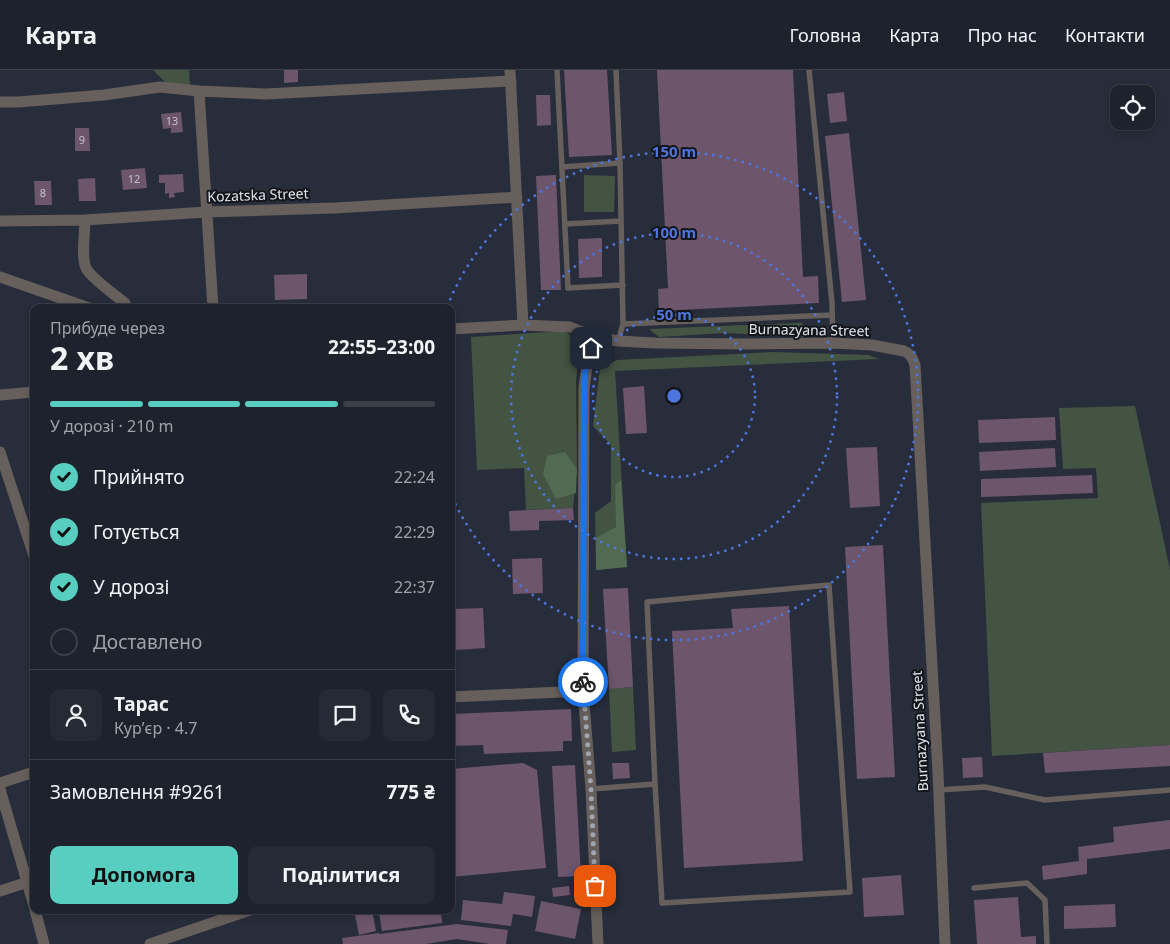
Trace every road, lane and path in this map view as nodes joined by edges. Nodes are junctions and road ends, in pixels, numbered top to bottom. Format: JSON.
{"nodes":[{"id":1,"x":557,"y":70,"type":"edge"},
{"id":2,"x":616,"y":70,"type":"edge"},
{"id":3,"x":808,"y":70,"type":"edge"},
{"id":4,"x":510,"y":76,"type":"edge"},
{"id":5,"x":199,"y":91,"type":"junction"},
{"id":6,"x":0,"y":102,"type":"edge"},
{"id":7,"x":620,"y":163,"type":"junction"},
{"id":8,"x":562,"y":167,"type":"junction"},
{"id":9,"x":517,"y":198,"type":"junction"},
{"id":10,"x":206,"y":212,"type":"junction"},
{"id":11,"x":85,"y":220,"type":"junction"},
{"id":12,"x":0,"y":221,"type":"edge"},
{"id":13,"x":621,"y":221,"type":"junction"},
{"id":14,"x":565,"y":224,"type":"junction"},
{"id":15,"x":0,"y":277,"type":"edge"},
{"id":16,"x":623,"y":285,"type":"junction"},
{"id":17,"x":78,"y":304,"type":"edge"},
{"id":18,"x":125,"y":304,"type":"edge"},
{"id":19,"x":213,"y":304,"type":"edge"},
{"id":20,"x":832,"y":315,"type":"junction"},
{"id":21,"x":622,"y":324,"type":"junction"},
{"id":22,"x":523,"y":325,"type":"junction"},
{"id":23,"x":455,"y":329,"type":"edge"},
{"id":24,"x":594,"y":338,"type":"junction"},
{"id":25,"x":618,"y":341,"type":"junction"},
{"id":26,"x":833,"y":343,"type":"junction"},
{"id":27,"x":30,"y":392,"type":"edge"},
{"id":28,"x":0,"y":395,"type":"edge"},
{"id":29,"x":0,"y":452,"type":"edge"},
{"id":30,"x":30,"y":544,"type":"edge"},
{"id":31,"x":583,"y":691,"type":"junction"},
{"id":32,"x":455,"y":697,"type":"edge"},
{"id":33,"x":30,"y":773,"type":"edge"},
{"id":34,"x":0,"y":783,"type":"edge"},
{"id":35,"x":655,"y":784,"type":"junction"},
{"id":36,"x":0,"y":789,"type":"edge"},
{"id":37,"x":591,"y":789,"type":"junction"},
{"id":38,"x":938,"y":790,"type":"junction"},
{"id":39,"x":1170,"y":790,"type":"edge"},
{"id":40,"x":30,"y":878,"type":"edge"},
{"id":41,"x":30,"y":881,"type":"edge"},
{"id":42,"x":974,"y":888,"type":"dead end"},
{"id":43,"x":0,"y":891,"type":"edge"},
{"id":44,"x":36,"y":914,"type":"edge"},
{"id":45,"x":238,"y":914,"type":"edge"},
{"id":46,"x":44,"y":944,"type":"edge"},
{"id":47,"x":150,"y":944,"type":"edge"},
{"id":48,"x":598,"y":944,"type":"edge"},
{"id":49,"x":945,"y":944,"type":"edge"},
{"id":50,"x":1047,"y":944,"type":"edge"}],
"edges":[{"from":1,"to":8,"type":"lane"},
{"from":2,"to":7,"type":"lane"},
{"from":3,"to":20,"type":"lane"},
{"from":4,"to":5,"type":"street"},
{"from":4,"to":9,"type":"street"},
{"from":5,"to":6,"type":"street"},
{"from":5,"to":10,"type":"street"},
{"from":7,"to":8,"type":"lane"},
{"from":7,"to":13,"type":"lane"},
{"from":8,"to":14,"type":"lane"},
{"from":9,"to":10,"type":"street","name":"Kozatska Street"},
{"from":9,"to":22,"type":"street"},
{"from":10,"to":11,"type":"street","name":"Kozatska Street"},
{"from":10,"to":19,"type":"street"},
{"from":11,"to":12,"type":"street","name":"Kozatska Street"},
{"from":11,"to":18,"type":"street"},
{"from":13,"to":14,"type":"lane"},
{"from":13,"to":16,"type":"lane"},
{"from":14,"to":16,"type":"lane"},
{"from":15,"to":17,"type":"street"},
{"from":16,"to":21,"type":"lane"},
{"from":20,"to":21,"type":"lane"},
{"from":20,"to":26,"type":"lane"},
{"from":21,"to":25,"type":"lane"},
{"from":22,"to":23,"type":"street","name":"Burnazyana Street"},
{"from":22,"to":24,"type":"street","name":"Burnazyana Street"},
{"from":24,"to":25,"type":"street","name":"Burnazyana Street"},
{"from":24,"to":31,"type":"street"},
{"from":25,"to":26,"type":"street","name":"Burnazyana Street"},
{"from":26,"to":38,"type":"street","name":"Burnazyana Street"},
{"from":27,"to":28,"type":"street"},
{"from":29,"to":30,"type":"street"},
{"from":31,"to":32,"type":"street"},
{"from":31,"to":37,"type":"street"},
{"from":33,"to":34,"type":"street"},
{"from":35,"to":35,"type":"lane"},
{"from":35,"to":37,"type":"lane"},
{"from":36,"to":40,"type":"street"},
{"from":37,"to":48,"type":"street"},
{"from":38,"to":39,"type":"lane"},
{"from":38,"to":49,"type":"street","name":"Burnazyana Street"},
{"from":41,"to":43,"type":"street"},
{"from":42,"to":50,"type":"lane"},
{"from":44,"to":46,"type":"street"},
{"from":45,"to":47,"type":"street"}]}
